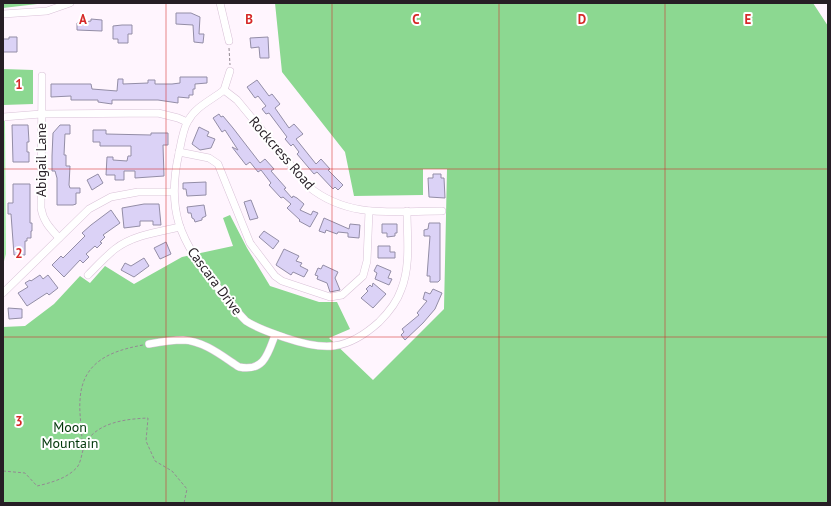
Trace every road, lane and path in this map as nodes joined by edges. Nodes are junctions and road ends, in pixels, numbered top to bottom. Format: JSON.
{"nodes":[{"id":1,"x":70,"y":3,"type":"edge"},
{"id":2,"x":220,"y":3,"type":"edge"},
{"id":3,"x":4,"y":14,"type":"edge"},
{"id":4,"x":229,"y":41,"type":"joint"},
{"id":5,"x":230,"y":70,"type":"joint"},
{"id":6,"x":42,"y":76,"type":"dead end"},
{"id":7,"x":224,"y":90,"type":"junction"},
{"id":8,"x":42,"y":114,"type":"junction"},
{"id":9,"x":3,"y":117,"type":"edge"},
{"id":10,"x":187,"y":122,"type":"junction"},
{"id":11,"x":179,"y":152,"type":"junction"},
{"id":12,"x":173,"y":192,"type":"junction"},
{"id":13,"x":368,"y":211,"type":"junction"},
{"id":14,"x":407,"y":211,"type":"junction"},
{"id":15,"x":442,"y":211,"type":"dead end"},
{"id":16,"x":180,"y":227,"type":"junction"},
{"id":17,"x":59,"y":238,"type":"junction"},
{"id":18,"x":88,"y":275,"type":"dead end"},
{"id":19,"x":3,"y":294,"type":"edge"},
{"id":20,"x":276,"y":334,"type":"junction"},
{"id":21,"x":149,"y":344,"type":"joint"},
{"id":22,"x":84,"y":447,"type":"junction"},
{"id":23,"x":3,"y":471,"type":"edge"},
{"id":24,"x":184,"y":503,"type":"edge"}],
"edges":[{"from":1,"to":3,"type":"street"},
{"from":2,"to":4,"type":"street"},
{"from":4,"to":5,"type":"path"},
{"from":5,"to":7,"type":"street"},
{"from":6,"to":8,"type":"street","name":"Abigail Lane"},
{"from":7,"to":10,"type":"street","name":"Cascara Drive"},
{"from":7,"to":13,"type":"street","name":"Rockcress Road"},
{"from":8,"to":9,"type":"street"},
{"from":8,"to":10,"type":"street"},
{"from":8,"to":17,"type":"street","name":"Abigail Lane"},
{"from":10,"to":11,"type":"street","name":"Cascara Drive"},
{"from":11,"to":12,"type":"street","name":"Cascara Drive"},
{"from":11,"to":13,"type":"street"},
{"from":12,"to":16,"type":"street","name":"Cascara Drive"},
{"from":12,"to":17,"type":"street"},
{"from":13,"to":14,"type":"street","name":"Rockcress Road"},
{"from":14,"to":15,"type":"street","name":"Rockcress Road"},
{"from":14,"to":20,"type":"street","name":"Cascara Drive"},
{"from":16,"to":18,"type":"street"},
{"from":16,"to":20,"type":"street","name":"Cascara Drive"},
{"from":17,"to":19,"type":"street"},
{"from":20,"to":21,"type":"street"},
{"from":21,"to":22,"type":"path"},
{"from":22,"to":23,"type":"path"},
{"from":22,"to":24,"type":"path"}]}
